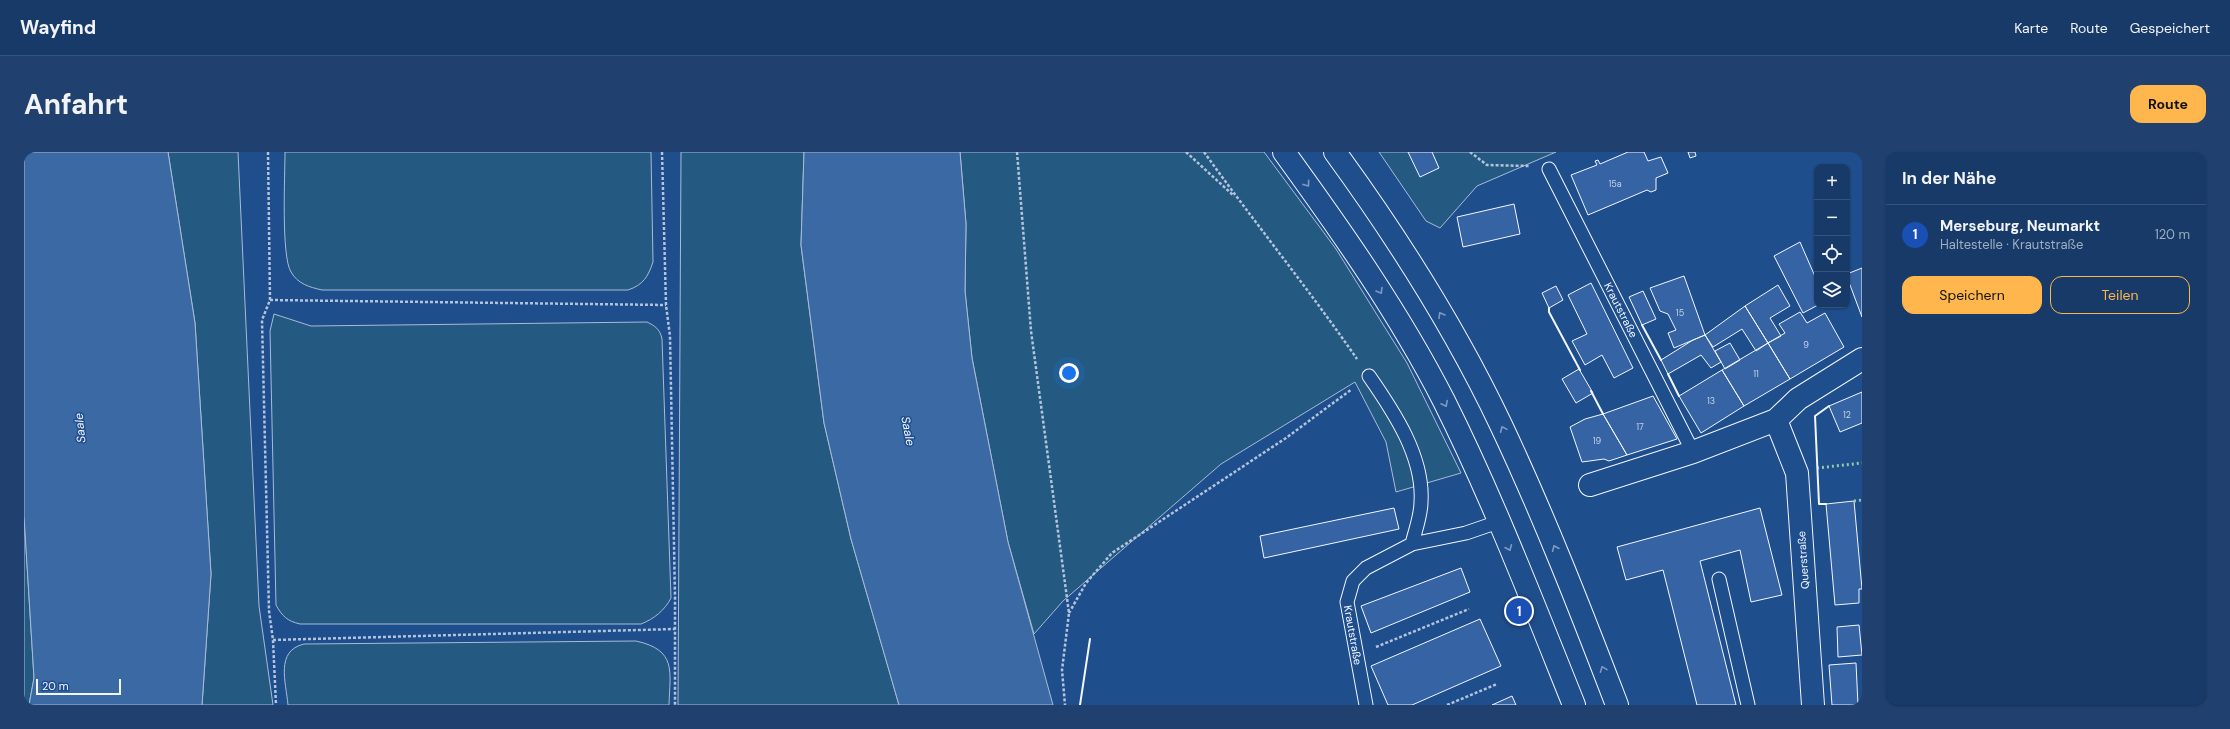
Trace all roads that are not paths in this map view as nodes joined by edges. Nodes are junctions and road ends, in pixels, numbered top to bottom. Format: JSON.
{"nodes":[{"id":1,"x":1284,"y":152,"type":"edge"},
{"id":2,"x":1335,"y":152,"type":"edge"},
{"id":3,"x":1549,"y":169,"type":"road end"},
{"id":4,"x":1862,"y":359,"type":"edge"},
{"id":5,"x":1369,"y":376,"type":"road end"},
{"id":6,"x":1776,"y":420,"type":"junction"},
{"id":7,"x":1693,"y":452,"type":"junction"},
{"id":8,"x":1590,"y":485,"type":"dead end"},
{"id":9,"x":1498,"y":522,"type":"junction"},
{"id":10,"x":1412,"y":544,"type":"junction"},
{"id":11,"x":1719,"y":579,"type":"dead end"},
{"id":12,"x":1366,"y":705,"type":"edge"},
{"id":13,"x":1574,"y":705,"type":"edge"},
{"id":14,"x":1617,"y":705,"type":"edge"},
{"id":15,"x":1748,"y":705,"type":"edge"},
{"id":16,"x":1813,"y":705,"type":"edge"}],
"edges":[{"from":1,"to":9,"type":"main road","one_way":true},
{"from":14,"to":2,"type":"main road","one_way":true},
{"from":3,"to":7,"type":"lane","name":"Krautstraße"},
{"from":4,"to":6,"type":"main road"},
{"from":5,"to":10,"type":"lane"},
{"from":6,"to":7,"type":"main road"},
{"from":6,"to":16,"type":"main road","name":"Querstraße"},
{"from":7,"to":8,"type":"main road"},
{"from":9,"to":10,"type":"lane","name":"Krautstraße"},
{"from":9,"to":13,"type":"main road","one_way":true},
{"from":10,"to":12,"type":"lane","name":"Krautstraße"},
{"from":11,"to":15,"type":"lane"}]}
